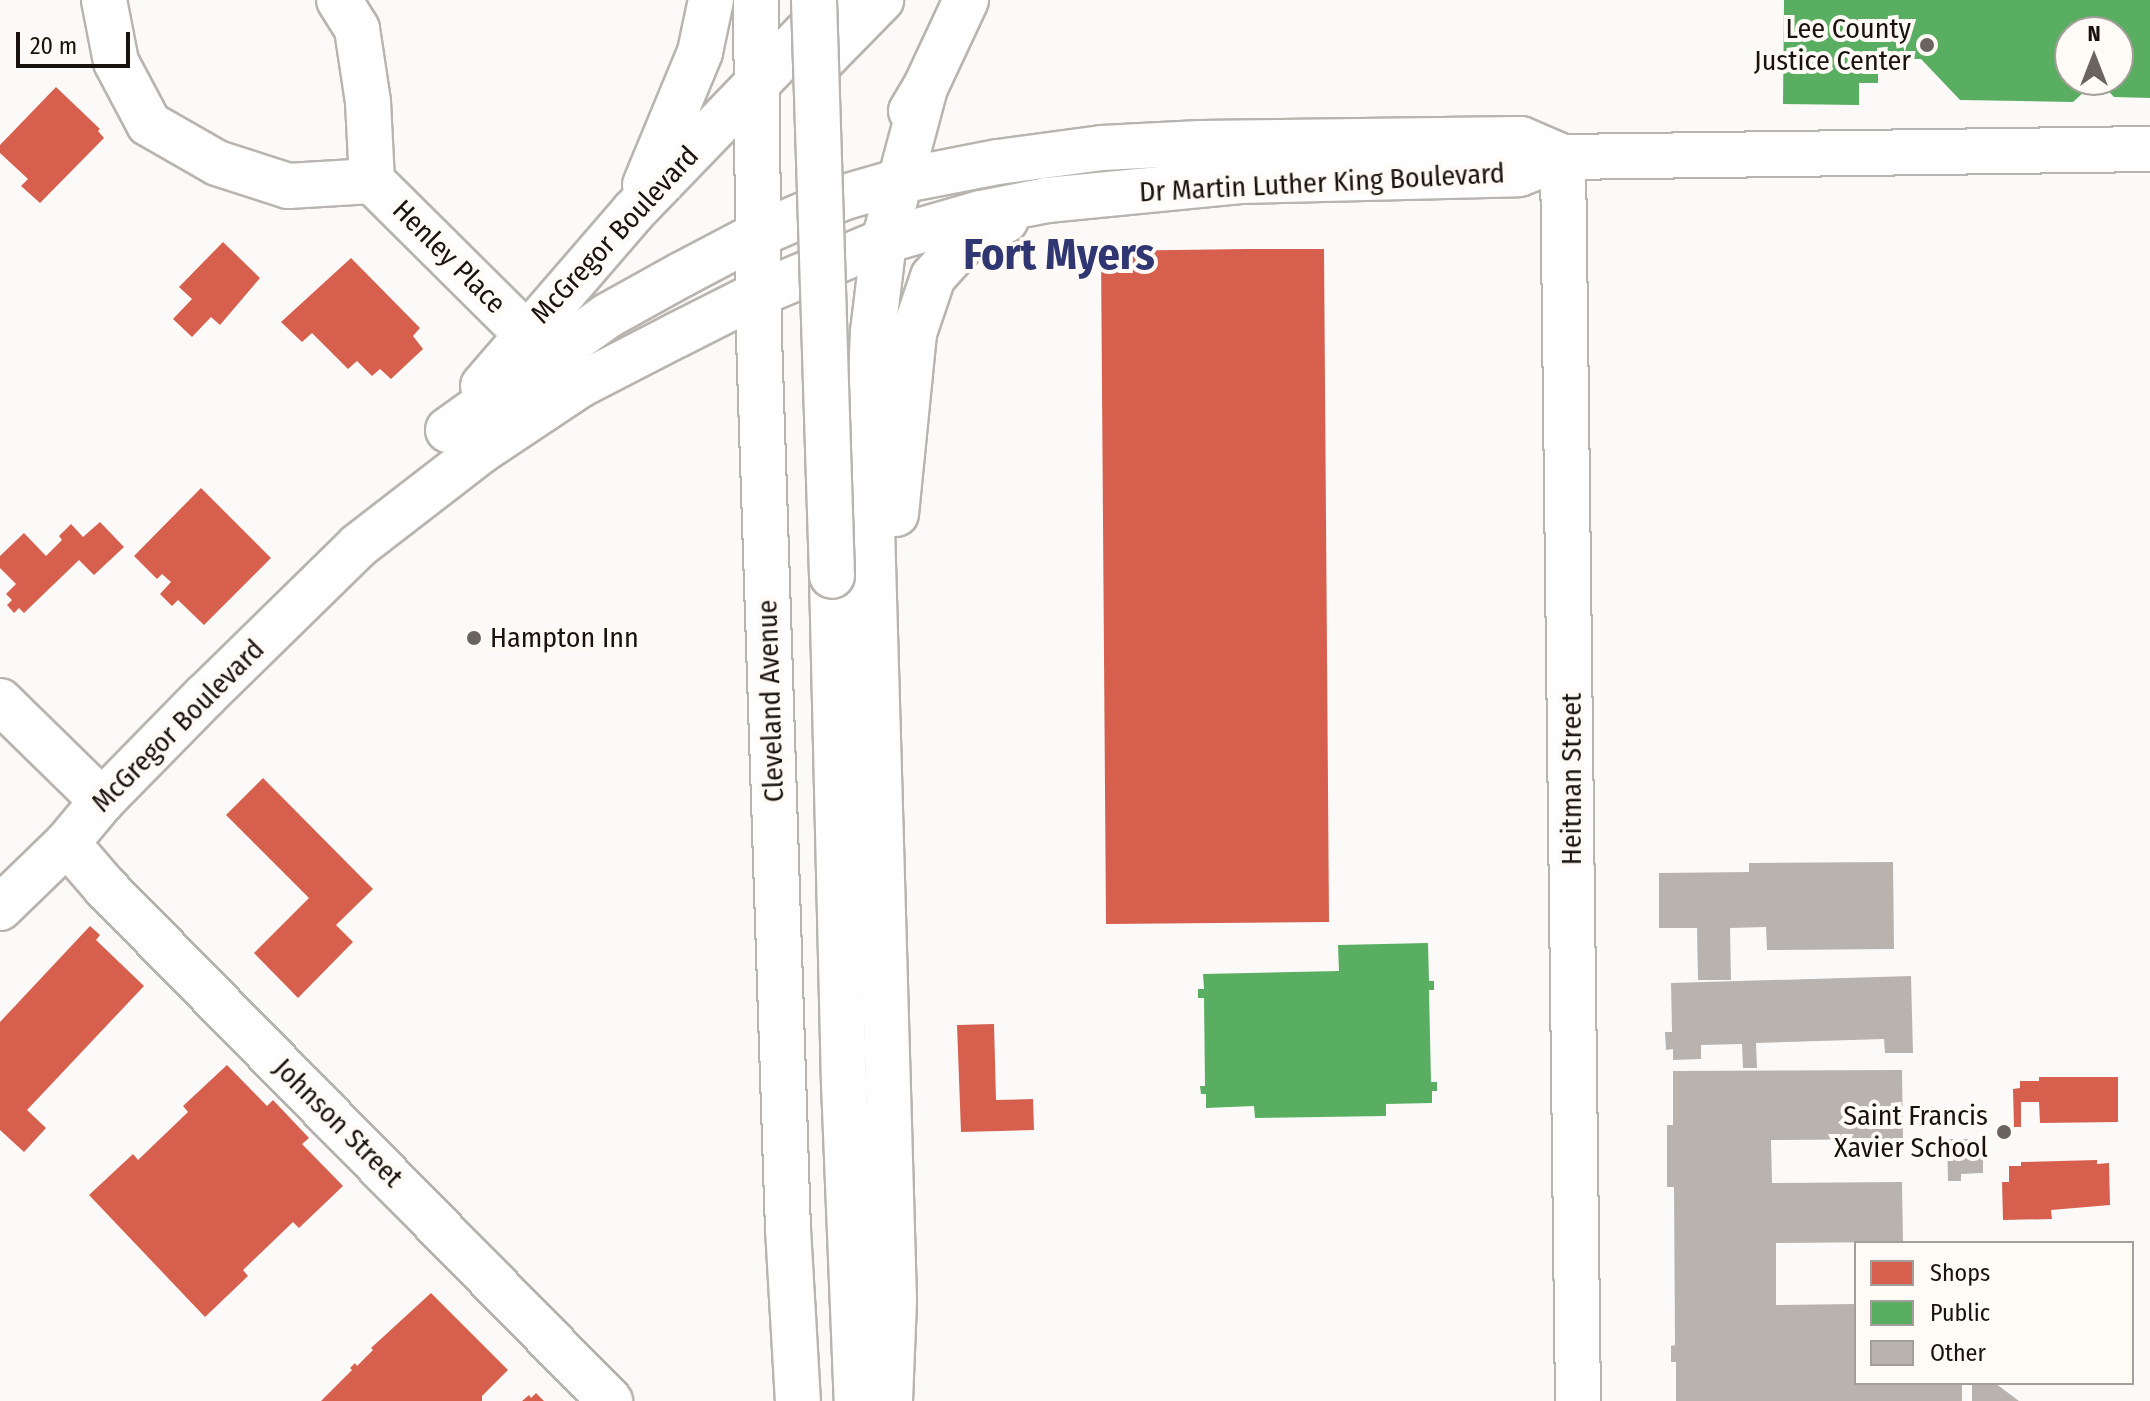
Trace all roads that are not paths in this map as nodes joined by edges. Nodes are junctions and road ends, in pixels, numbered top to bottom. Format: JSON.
{"nodes":[{"id":1,"x":104,"y":0,"type":"edge"},
{"id":2,"x":339,"y":0,"type":"edge"},
{"id":3,"x":711,"y":0,"type":"edge"},
{"id":4,"x":756,"y":0,"type":"edge"},
{"id":5,"x":814,"y":0,"type":"edge"},
{"id":6,"x":838,"y":0,"type":"edge"},
{"id":7,"x":881,"y":0,"type":"edge"},
{"id":8,"x":966,"y":0,"type":"edge"},
{"id":9,"x":759,"y":83,"type":"junction"},
{"id":10,"x":925,"y":88,"type":"junction"},
{"id":11,"x":757,"y":145,"type":"junction"},
{"id":12,"x":2150,"y":149,"type":"edge"},
{"id":13,"x":1563,"y":157,"type":"junction"},
{"id":14,"x":372,"y":181,"type":"junction"},
{"id":15,"x":900,"y":181,"type":"junction"},
{"id":16,"x":845,"y":197,"type":"junction"},
{"id":17,"x":1047,"y":200,"type":"junction"},
{"id":18,"x":633,"y":212,"type":"junction"},
{"id":19,"x":757,"y":235,"type":"junction"},
{"id":20,"x":884,"y":241,"type":"junction"},
{"id":21,"x":758,"y":294,"type":"junction"},
{"id":22,"x":525,"y":333,"type":"junction"},
{"id":23,"x":448,"y":430,"type":"junction"},
{"id":24,"x":358,"y":546,"type":"junction"},
{"id":25,"x":0,"y":701,"type":"edge"},
{"id":26,"x":881,"y":779,"type":"junction"},
{"id":27,"x":102,"y":801,"type":"junction"},
{"id":28,"x":67,"y":843,"type":"junction"},
{"id":29,"x":0,"y":908,"type":"edge"},
{"id":30,"x":610,"y":1401,"type":"edge"},
{"id":31,"x":798,"y":1401,"type":"edge"},
{"id":32,"x":857,"y":1401,"type":"edge"},
{"id":33,"x":890,"y":1401,"type":"edge"},
{"id":34,"x":1578,"y":1401,"type":"edge"}],
"edges":[{"from":1,"to":14,"type":"main road","name":"Henley Place"},
{"from":2,"to":14,"type":"main road","name":"Henley Place"},
{"from":3,"to":18,"type":"main road"},
{"from":4,"to":9,"type":"main road","name":"Cleveland Avenue"},
{"from":5,"to":32,"type":"main road","bridge":true},
{"from":6,"to":9,"type":"main road","name":"McGregor Boulevard"},
{"from":7,"to":11,"type":"main road"},
{"from":8,"to":10,"type":"main road"},
{"from":9,"to":11,"type":"main road","name":"Cleveland Avenue"},
{"from":9,"to":18,"type":"main road","name":"McGregor Boulevard"},
{"from":10,"to":15,"type":"main road"},
{"from":10,"to":16,"type":"main road"},
{"from":11,"to":19,"type":"main road","name":"Cleveland Avenue"},
{"from":12,"to":13,"type":"main road","name":"Dr Martin Luther King Boulevard"},
{"from":13,"to":15,"type":"main road","name":"Dr Martin Luther King Boulevard"},
{"from":13,"to":17,"type":"main road","name":"Dr Martin Luther King Boulevard"},
{"from":13,"to":34,"type":"main road","name":"Heitman Street"},
{"from":14,"to":22,"type":"main road","name":"Henley Place"},
{"from":15,"to":16,"type":"main road","name":"Dr Martin Luther King Boulevard"},
{"from":15,"to":20,"type":"main road"},
{"from":16,"to":19,"type":"main road","name":"Dr Martin Luther King Boulevard"},
{"from":16,"to":21,"type":"main road"},
{"from":17,"to":20,"type":"main road","name":"Dr Martin Luther King Boulevard"},
{"from":17,"to":26,"type":"main road"},
{"from":18,"to":22,"type":"main road","name":"McGregor Boulevard"},
{"from":19,"to":21,"type":"main road","name":"Cleveland Avenue"},
{"from":19,"to":23,"type":"main road","name":"McGregor Boulevard"},
{"from":20,"to":21,"type":"main road","name":"Dr Martin Luther King Boulevard"},
{"from":20,"to":26,"type":"main road"},
{"from":21,"to":24,"type":"main road","name":"McGregor Boulevard"},
{"from":21,"to":31,"type":"main road","name":"Cleveland Avenue"},
{"from":22,"to":23,"type":"main road","name":"McGregor Boulevard"},
{"from":23,"to":24,"type":"main road","name":"McGregor Boulevard"},
{"from":24,"to":27,"type":"main road","name":"McGregor Boulevard"},
{"from":25,"to":27,"type":"main road"},
{"from":26,"to":33,"type":"main road"},
{"from":27,"to":28,"type":"main road","name":"McGregor Boulevard"},
{"from":28,"to":29,"type":"main road","name":"McGregor Boulevard"},
{"from":28,"to":30,"type":"main road","name":"Johnson Street"}]}
